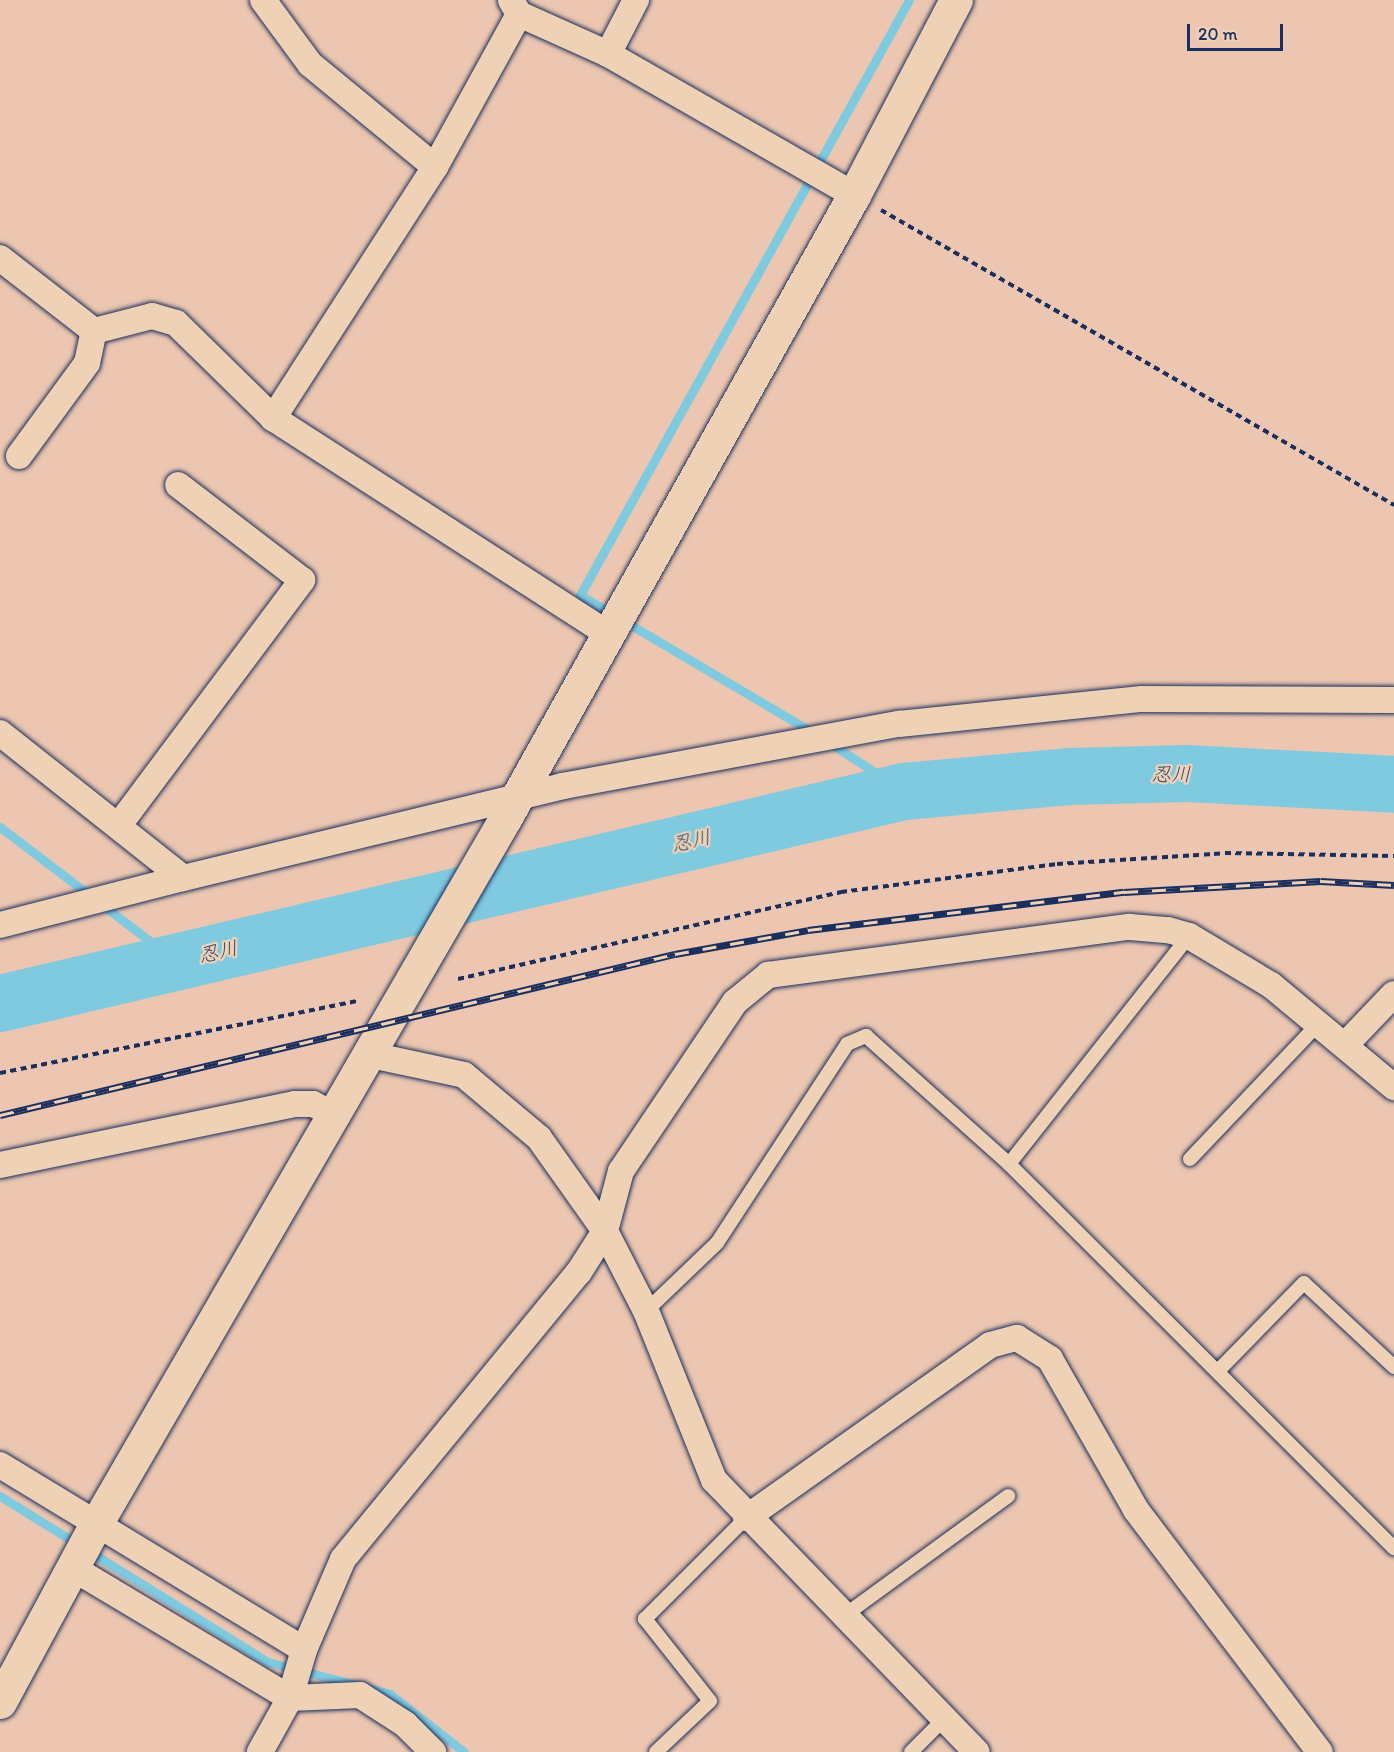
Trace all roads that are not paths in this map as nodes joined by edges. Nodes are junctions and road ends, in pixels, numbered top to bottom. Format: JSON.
{"nodes":[{"id":1,"x":263,"y":0,"type":"edge"},
{"id":2,"x":636,"y":0,"type":"edge"},
{"id":3,"x":956,"y":0,"type":"edge"},
{"id":4,"x":515,"y":7,"type":"edge"},
{"id":5,"x":608,"y":54,"type":"junction"},
{"id":6,"x":435,"y":167,"type":"junction"},
{"id":7,"x":854,"y":195,"type":"junction"},
{"id":8,"x":0,"y":258,"type":"edge"},
{"id":9,"x":94,"y":331,"type":"junction"},
{"id":10,"x":273,"y":418,"type":"junction"},
{"id":11,"x":19,"y":456,"type":"dead end"},
{"id":12,"x":178,"y":485,"type":"dead end"},
{"id":13,"x":608,"y":634,"type":"junction"},
{"id":14,"x":1394,"y":700,"type":"edge"},
{"id":15,"x":0,"y":733,"type":"edge"},
{"id":16,"x":511,"y":807,"type":"junction"},
{"id":17,"x":119,"y":825,"type":"junction"},
{"id":18,"x":183,"y":878,"type":"junction"},
{"id":19,"x":0,"y":926,"type":"edge"},
{"id":20,"x":1189,"y":936,"type":"junction"},
{"id":21,"x":1394,"y":994,"type":"edge"},
{"id":22,"x":1319,"y":1023,"type":"junction"},
{"id":23,"x":1346,"y":1044,"type":"junction"},
{"id":24,"x":371,"y":1055,"type":"junction"},
{"id":25,"x":1394,"y":1087,"type":"edge"},
{"id":26,"x":337,"y":1116,"type":"junction"},
{"id":27,"x":1190,"y":1159,"type":"dead end"},
{"id":28,"x":1010,"y":1164,"type":"junction"},
{"id":29,"x":0,"y":1165,"type":"edge"},
{"id":30,"x":605,"y":1231,"type":"junction"},
{"id":31,"x":646,"y":1311,"type":"junction"},
{"id":32,"x":1394,"y":1367,"type":"edge"},
{"id":33,"x":1218,"y":1371,"type":"junction"},
{"id":34,"x":0,"y":1465,"type":"edge"},
{"id":35,"x":1008,"y":1496,"type":"dead end"},
{"id":36,"x":746,"y":1518,"type":"junction"},
{"id":37,"x":96,"y":1524,"type":"junction"},
{"id":38,"x":1394,"y":1548,"type":"edge"},
{"id":39,"x":71,"y":1567,"type":"junction"},
{"id":40,"x":841,"y":1618,"type":"junction"},
{"id":41,"x":304,"y":1650,"type":"junction"},
{"id":42,"x":290,"y":1698,"type":"junction"},
{"id":43,"x":0,"y":1702,"type":"edge"},
{"id":44,"x":945,"y":1718,"type":"junction"},
{"id":45,"x":260,"y":1752,"type":"edge"},
{"id":46,"x":433,"y":1752,"type":"edge"},
{"id":47,"x":656,"y":1752,"type":"edge"},
{"id":48,"x":911,"y":1752,"type":"edge"},
{"id":49,"x":977,"y":1752,"type":"edge"},
{"id":50,"x":1320,"y":1752,"type":"edge"}],
"edges":[{"from":1,"to":6,"type":"street"},
{"from":2,"to":5,"type":"street"},
{"from":3,"to":7,"type":"street"},
{"from":4,"to":5,"type":"street"},
{"from":4,"to":6,"type":"street"},
{"from":5,"to":7,"type":"street"},
{"from":6,"to":10,"type":"street"},
{"from":7,"to":13,"type":"street"},
{"from":8,"to":9,"type":"street"},
{"from":9,"to":10,"type":"street"},
{"from":9,"to":11,"type":"street"},
{"from":10,"to":13,"type":"street"},
{"from":12,"to":17,"type":"street"},
{"from":13,"to":16,"type":"street"},
{"from":14,"to":16,"type":"street"},
{"from":15,"to":17,"type":"street"},
{"from":16,"to":18,"type":"street"},
{"from":16,"to":24,"type":"street"},
{"from":17,"to":18,"type":"street"},
{"from":18,"to":19,"type":"street"},
{"from":20,"to":22,"type":"street"},
{"from":20,"to":28,"type":"lane"},
{"from":20,"to":30,"type":"street"},
{"from":21,"to":23,"type":"street"},
{"from":22,"to":23,"type":"street"},
{"from":22,"to":27,"type":"lane"},
{"from":23,"to":25,"type":"street"},
{"from":24,"to":26,"type":"street"},
{"from":24,"to":30,"type":"street"},
{"from":26,"to":29,"type":"street"},
{"from":26,"to":37,"type":"street"},
{"from":28,"to":31,"type":"lane"},
{"from":28,"to":33,"type":"lane"},
{"from":30,"to":31,"type":"street"},
{"from":30,"to":41,"type":"street"},
{"from":31,"to":36,"type":"street"},
{"from":32,"to":33,"type":"lane"},
{"from":33,"to":38,"type":"lane"},
{"from":34,"to":37,"type":"street"},
{"from":35,"to":40,"type":"lane"},
{"from":36,"to":40,"type":"street"},
{"from":36,"to":47,"type":"lane"},
{"from":36,"to":50,"type":"street"},
{"from":37,"to":39,"type":"street"},
{"from":37,"to":41,"type":"street"},
{"from":39,"to":42,"type":"street"},
{"from":39,"to":43,"type":"street"},
{"from":40,"to":44,"type":"street"},
{"from":41,"to":42,"type":"street"},
{"from":42,"to":45,"type":"street"},
{"from":42,"to":46,"type":"street"},
{"from":44,"to":48,"type":"lane"},
{"from":44,"to":49,"type":"street"}]}
